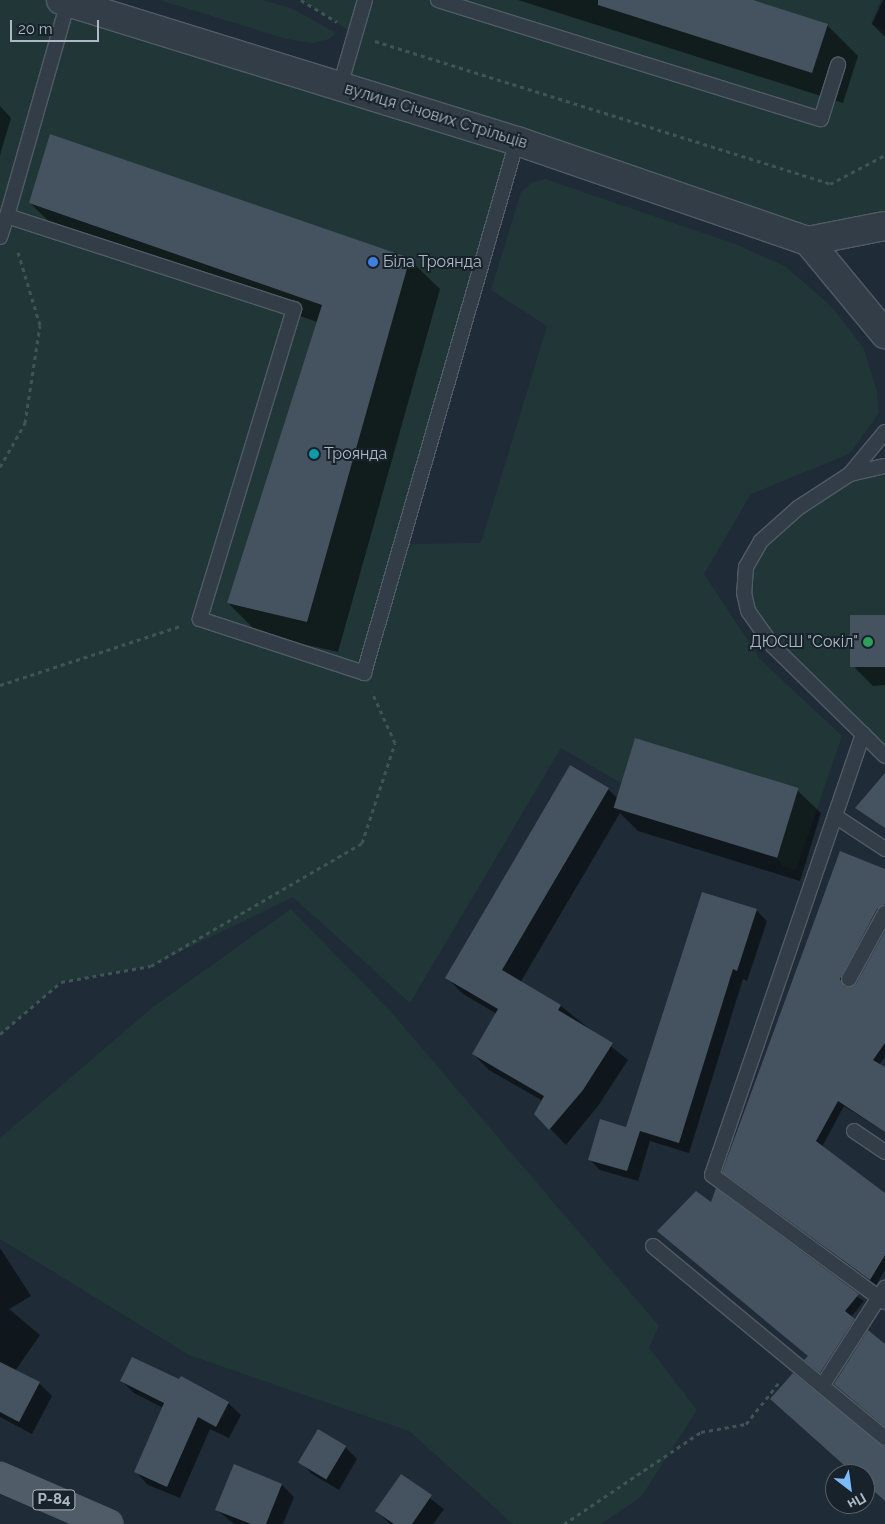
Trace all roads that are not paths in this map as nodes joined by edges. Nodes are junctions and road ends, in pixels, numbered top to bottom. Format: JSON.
{"nodes":[{"id":1,"x":365,"y":0,"type":"edge"},
{"id":2,"x":438,"y":0,"type":"edge"},
{"id":3,"x":65,"y":1,"type":"edge"},
{"id":4,"x":838,"y":65,"type":"dead end"},
{"id":5,"x":340,"y":86,"type":"junction"},
{"id":6,"x":517,"y":141,"type":"junction"},
{"id":7,"x":8,"y":216,"type":"junction"},
{"id":8,"x":885,"y":226,"type":"edge"},
{"id":9,"x":0,"y":237,"type":"edge"},
{"id":10,"x":808,"y":241,"type":"junction"},
{"id":11,"x":885,"y":334,"type":"edge"},
{"id":12,"x":885,"y":432,"type":"edge"},
{"id":13,"x":885,"y":466,"type":"edge"},
{"id":14,"x":850,"y":474,"type":"junction"},
{"id":15,"x":863,"y":734,"type":"junction"},
{"id":16,"x":885,"y":756,"type":"edge"},
{"id":17,"x":835,"y":816,"type":"junction"},
{"id":18,"x":885,"y":850,"type":"edge"},
{"id":19,"x":885,"y":913,"type":"edge"},
{"id":20,"x":850,"y":979,"type":"dead end"},
{"id":21,"x":854,"y":1131,"type":"dead end"},
{"id":22,"x":885,"y":1152,"type":"edge"},
{"id":23,"x":653,"y":1246,"type":"dead end"},
{"id":24,"x":883,"y":1296,"type":"edge"},
{"id":25,"x":822,"y":1386,"type":"junction"},
{"id":26,"x":885,"y":1438,"type":"edge"},
{"id":27,"x":0,"y":1477,"type":"edge"},
{"id":28,"x":108,"y":1524,"type":"edge"}],
"edges":[{"from":1,"to":5,"type":"lane"},
{"from":2,"to":4,"type":"lane"},
{"from":3,"to":5,"type":"street","name":"вулиця Січових Стрільців"},
{"from":3,"to":7,"type":"lane"},
{"from":5,"to":6,"type":"street","name":"вулиця Січових Стрільців"},
{"from":6,"to":7,"type":"lane"},
{"from":6,"to":10,"type":"street","name":"вулиця Січових Стрільців"},
{"from":7,"to":9,"type":"lane"},
{"from":8,"to":10,"type":"street","name":"вулиця Січових Стрільців"},
{"from":10,"to":11,"type":"street"},
{"from":12,"to":14,"type":"lane"},
{"from":13,"to":14,"type":"lane"},
{"from":14,"to":15,"type":"lane"},
{"from":15,"to":16,"type":"lane"},
{"from":15,"to":17,"type":"lane"},
{"from":17,"to":18,"type":"lane"},
{"from":17,"to":24,"type":"lane"},
{"from":19,"to":20,"type":"lane"},
{"from":21,"to":22,"type":"lane"},
{"from":23,"to":25,"type":"lane"},
{"from":24,"to":25,"type":"lane"},
{"from":25,"to":26,"type":"lane"},
{"from":27,"to":28,"type":"main road","number":"Р-84"}]}
